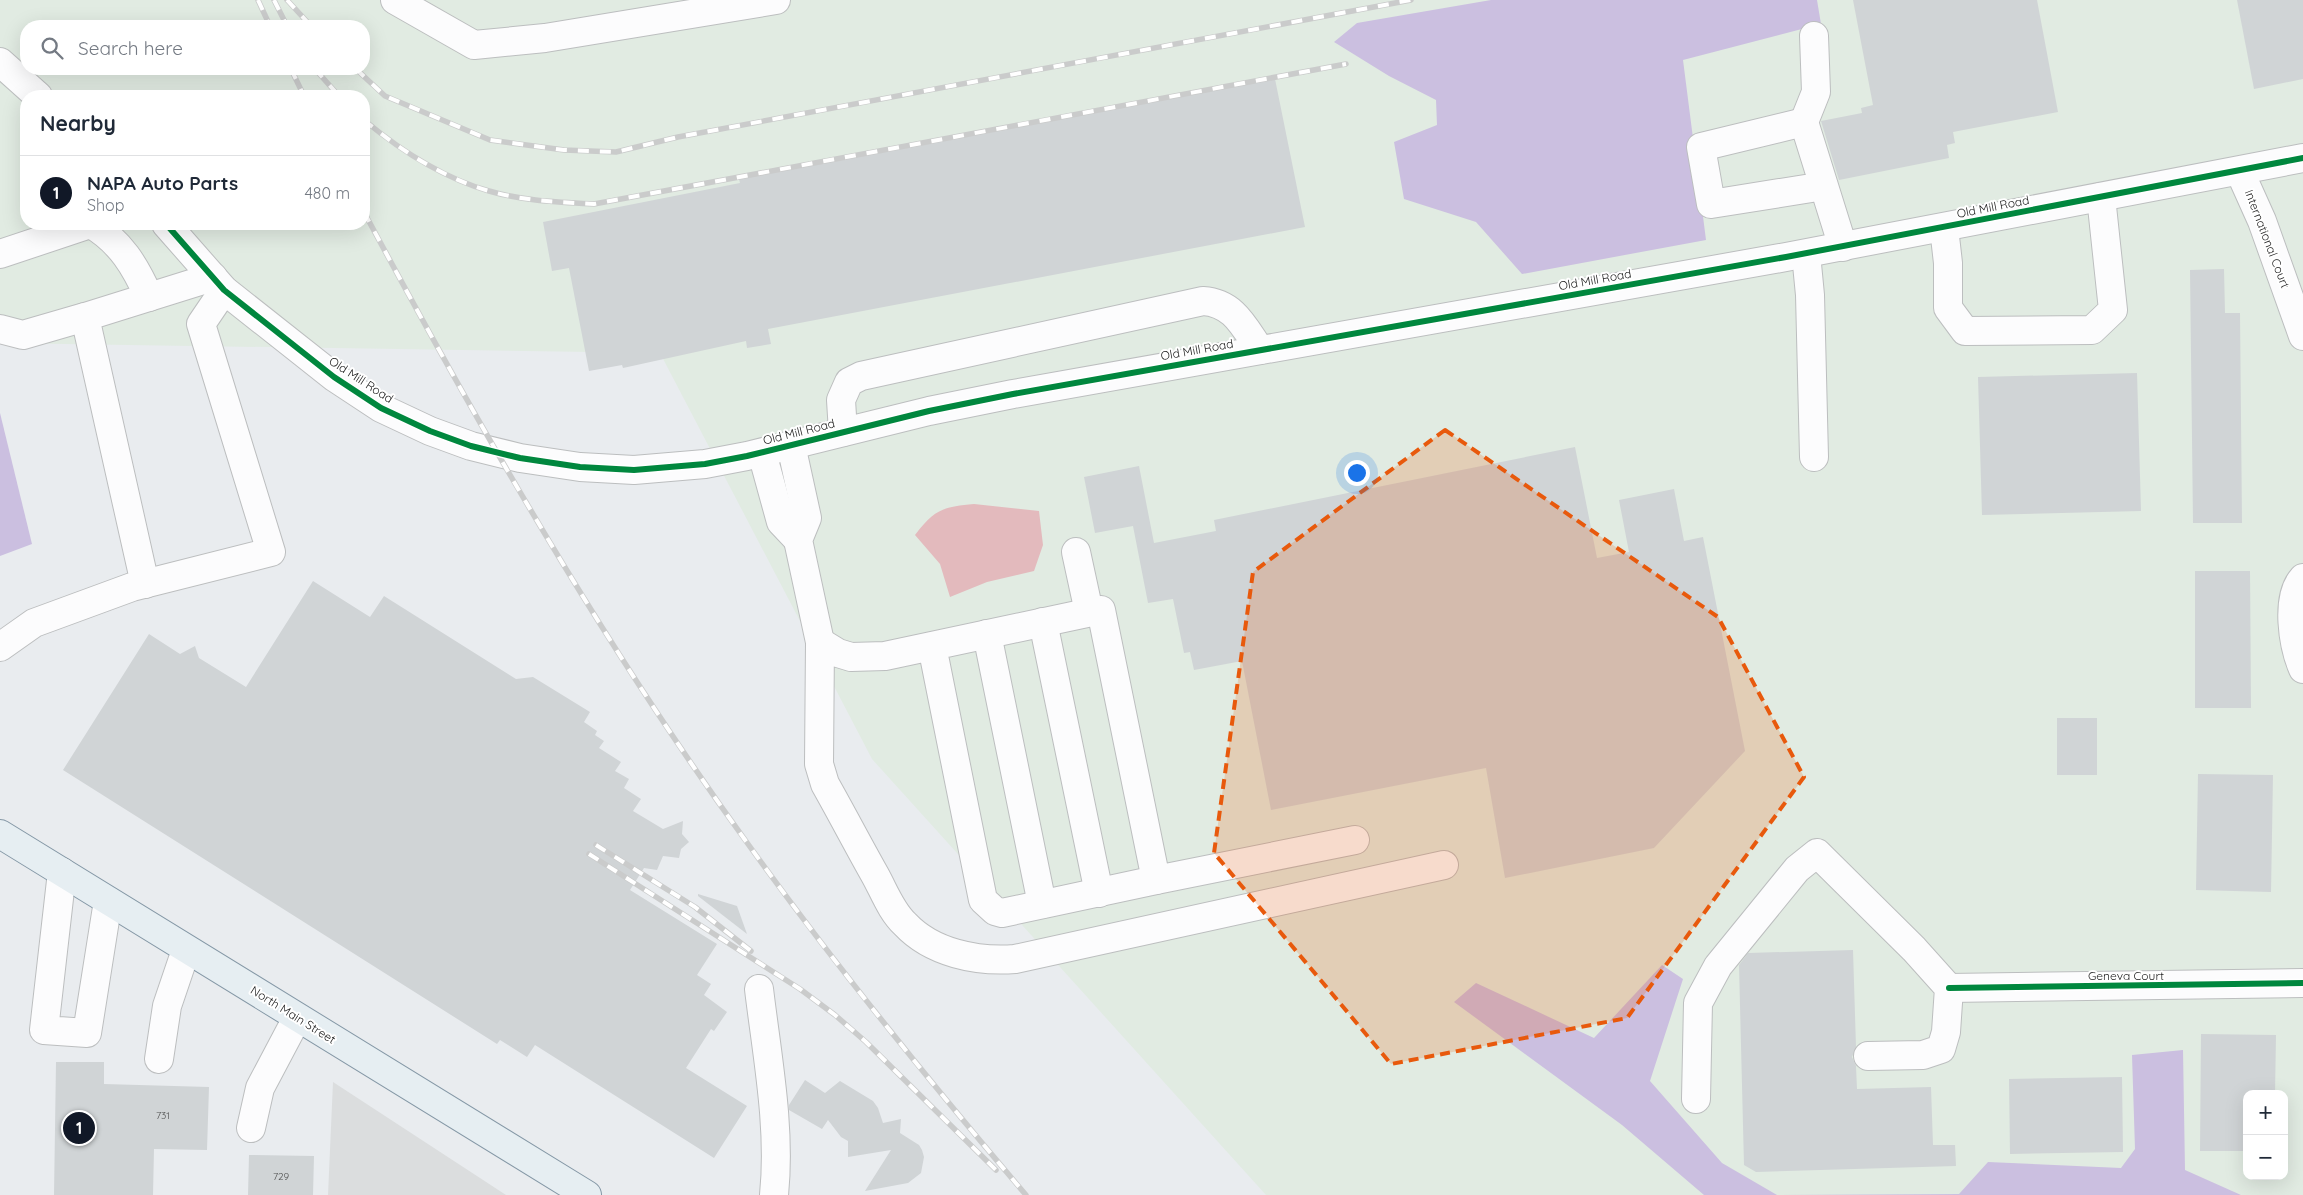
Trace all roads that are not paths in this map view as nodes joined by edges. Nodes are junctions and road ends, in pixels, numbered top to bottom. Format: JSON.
{"nodes":[{"id":1,"x":395,"y":0,"type":"edge"},
{"id":2,"x":776,"y":0,"type":"edge"},
{"id":3,"x":1814,"y":36,"type":"dead end"},
{"id":4,"x":0,"y":62,"type":"edge"},
{"id":5,"x":31,"y":90,"type":"edge"},
{"id":6,"x":1804,"y":122,"type":"junction"},
{"id":7,"x":2303,"y":158,"type":"edge"},
{"id":8,"x":2240,"y":172,"type":"junction"},
{"id":9,"x":1824,"y":186,"type":"junction"},
{"id":10,"x":2101,"y":197,"type":"junction"},
{"id":11,"x":1944,"y":228,"type":"junction"},
{"id":12,"x":72,"y":230,"type":"edge"},
{"id":13,"x":100,"y":230,"type":"edge"},
{"id":14,"x":171,"y":230,"type":"edge"},
{"id":15,"x":1843,"y":247,"type":"junction"},
{"id":16,"x":0,"y":254,"type":"edge"},
{"id":17,"x":1806,"y":254,"type":"junction"},
{"id":18,"x":219,"y":284,"type":"junction"},
{"id":19,"x":149,"y":297,"type":"junction"},
{"id":20,"x":85,"y":317,"type":"junction"},
{"id":21,"x":0,"y":329,"type":"edge"},
{"id":22,"x":2303,"y":336,"type":"edge"},
{"id":23,"x":1260,"y":350,"type":"junction"},
{"id":24,"x":843,"y":432,"type":"junction"},
{"id":25,"x":791,"y":445,"type":"junction"},
{"id":26,"x":762,"y":453,"type":"junction"},
{"id":27,"x":1814,"y":458,"type":"dead end"},
{"id":28,"x":798,"y":540,"type":"junction"},
{"id":29,"x":1076,"y":552,"type":"dead end"},
{"id":30,"x":2303,"y":578,"type":"edge"},
{"id":31,"x":145,"y":584,"type":"junction"},
{"id":32,"x":1089,"y":612,"type":"junction"},
{"id":33,"x":1043,"y":622,"type":"junction"},
{"id":34,"x":987,"y":634,"type":"junction"},
{"id":35,"x":820,"y":642,"type":"junction"},
{"id":36,"x":932,"y":646,"type":"junction"},
{"id":37,"x":0,"y":647,"type":"edge"},
{"id":38,"x":2303,"y":668,"type":"edge"},
{"id":39,"x":0,"y":834,"type":"edge"},
{"id":40,"x":1355,"y":840,"type":"dead end"},
{"id":41,"x":1444,"y":865,"type":"dead end"},
{"id":42,"x":62,"y":872,"type":"junction"},
{"id":43,"x":1156,"y":880,"type":"junction"},
{"id":44,"x":1099,"y":893,"type":"junction"},
{"id":45,"x":108,"y":901,"type":"junction"},
{"id":46,"x":1042,"y":904,"type":"junction"},
{"id":47,"x":186,"y":950,"type":"junction"},
{"id":48,"x":2303,"y":983,"type":"edge"},
{"id":49,"x":1949,"y":988,"type":"junction"},
{"id":50,"x":759,"y":989,"type":"dead end"},
{"id":51,"x":297,"y":1018,"type":"junction"},
{"id":52,"x":1868,"y":1056,"type":"dead end"},
{"id":53,"x":159,"y":1059,"type":"dead end"},
{"id":54,"x":1696,"y":1099,"type":"dead end"},
{"id":55,"x":251,"y":1128,"type":"dead end"},
{"id":56,"x":587,"y":1195,"type":"edge"},
{"id":57,"x":774,"y":1195,"type":"edge"}],
"edges":[{"from":1,"to":2,"type":"street"},
{"from":3,"to":6,"type":"street"},
{"from":4,"to":5,"type":"street"},
{"from":6,"to":9,"type":"street"},
{"from":6,"to":9,"type":"street"},
{"from":7,"to":8,"type":"street","name":"Old Mill Road"},
{"from":8,"to":10,"type":"street","name":"Old Mill Road"},
{"from":8,"to":22,"type":"street","name":"International Court"},
{"from":9,"to":15,"type":"street"},
{"from":10,"to":11,"type":"street","name":"Old Mill Road"},
{"from":10,"to":11,"type":"street"},
{"from":11,"to":15,"type":"street","name":"Old Mill Road"},
{"from":12,"to":16,"type":"street"},
{"from":13,"to":19,"type":"street"},
{"from":14,"to":18,"type":"street","name":"Old Mill Road"},
{"from":15,"to":17,"type":"street","name":"Old Mill Road"},
{"from":17,"to":23,"type":"street","name":"Old Mill Road"},
{"from":17,"to":27,"type":"street"},
{"from":18,"to":19,"type":"street"},
{"from":18,"to":26,"type":"street","name":"Old Mill Road"},
{"from":18,"to":31,"type":"street"},
{"from":19,"to":20,"type":"street"},
{"from":20,"to":21,"type":"street"},
{"from":20,"to":31,"type":"street"},
{"from":23,"to":24,"type":"street","name":"Old Mill Road"},
{"from":23,"to":24,"type":"street"},
{"from":24,"to":25,"type":"street","name":"Old Mill Road"},
{"from":25,"to":26,"type":"street","name":"Old Mill Road"},
{"from":25,"to":28,"type":"street"},
{"from":26,"to":28,"type":"street"},
{"from":28,"to":35,"type":"street"},
{"from":29,"to":32,"type":"street"},
{"from":30,"to":38,"type":"street"},
{"from":31,"to":37,"type":"street"},
{"from":32,"to":33,"type":"street"},
{"from":32,"to":43,"type":"street"},
{"from":33,"to":34,"type":"street"},
{"from":33,"to":44,"type":"street"},
{"from":34,"to":36,"type":"street"},
{"from":34,"to":46,"type":"street"},
{"from":35,"to":36,"type":"street"},
{"from":35,"to":41,"type":"street"},
{"from":36,"to":46,"type":"street"},
{"from":39,"to":42,"type":"main road","name":"North Main Street"},
{"from":40,"to":43,"type":"street"},
{"from":42,"to":45,"type":"main road","name":"North Main Street"},
{"from":42,"to":45,"type":"street"},
{"from":43,"to":44,"type":"street"},
{"from":44,"to":46,"type":"street"},
{"from":45,"to":47,"type":"main road","name":"North Main Street"},
{"from":47,"to":51,"type":"main road","name":"North Main Street"},
{"from":47,"to":53,"type":"street"},
{"from":48,"to":49,"type":"street","name":"Geneva Court"},
{"from":49,"to":52,"type":"street"},
{"from":49,"to":54,"type":"street"},
{"from":50,"to":57,"type":"street"},
{"from":51,"to":55,"type":"street"},
{"from":51,"to":56,"type":"main road","name":"North Main Street"}]}
